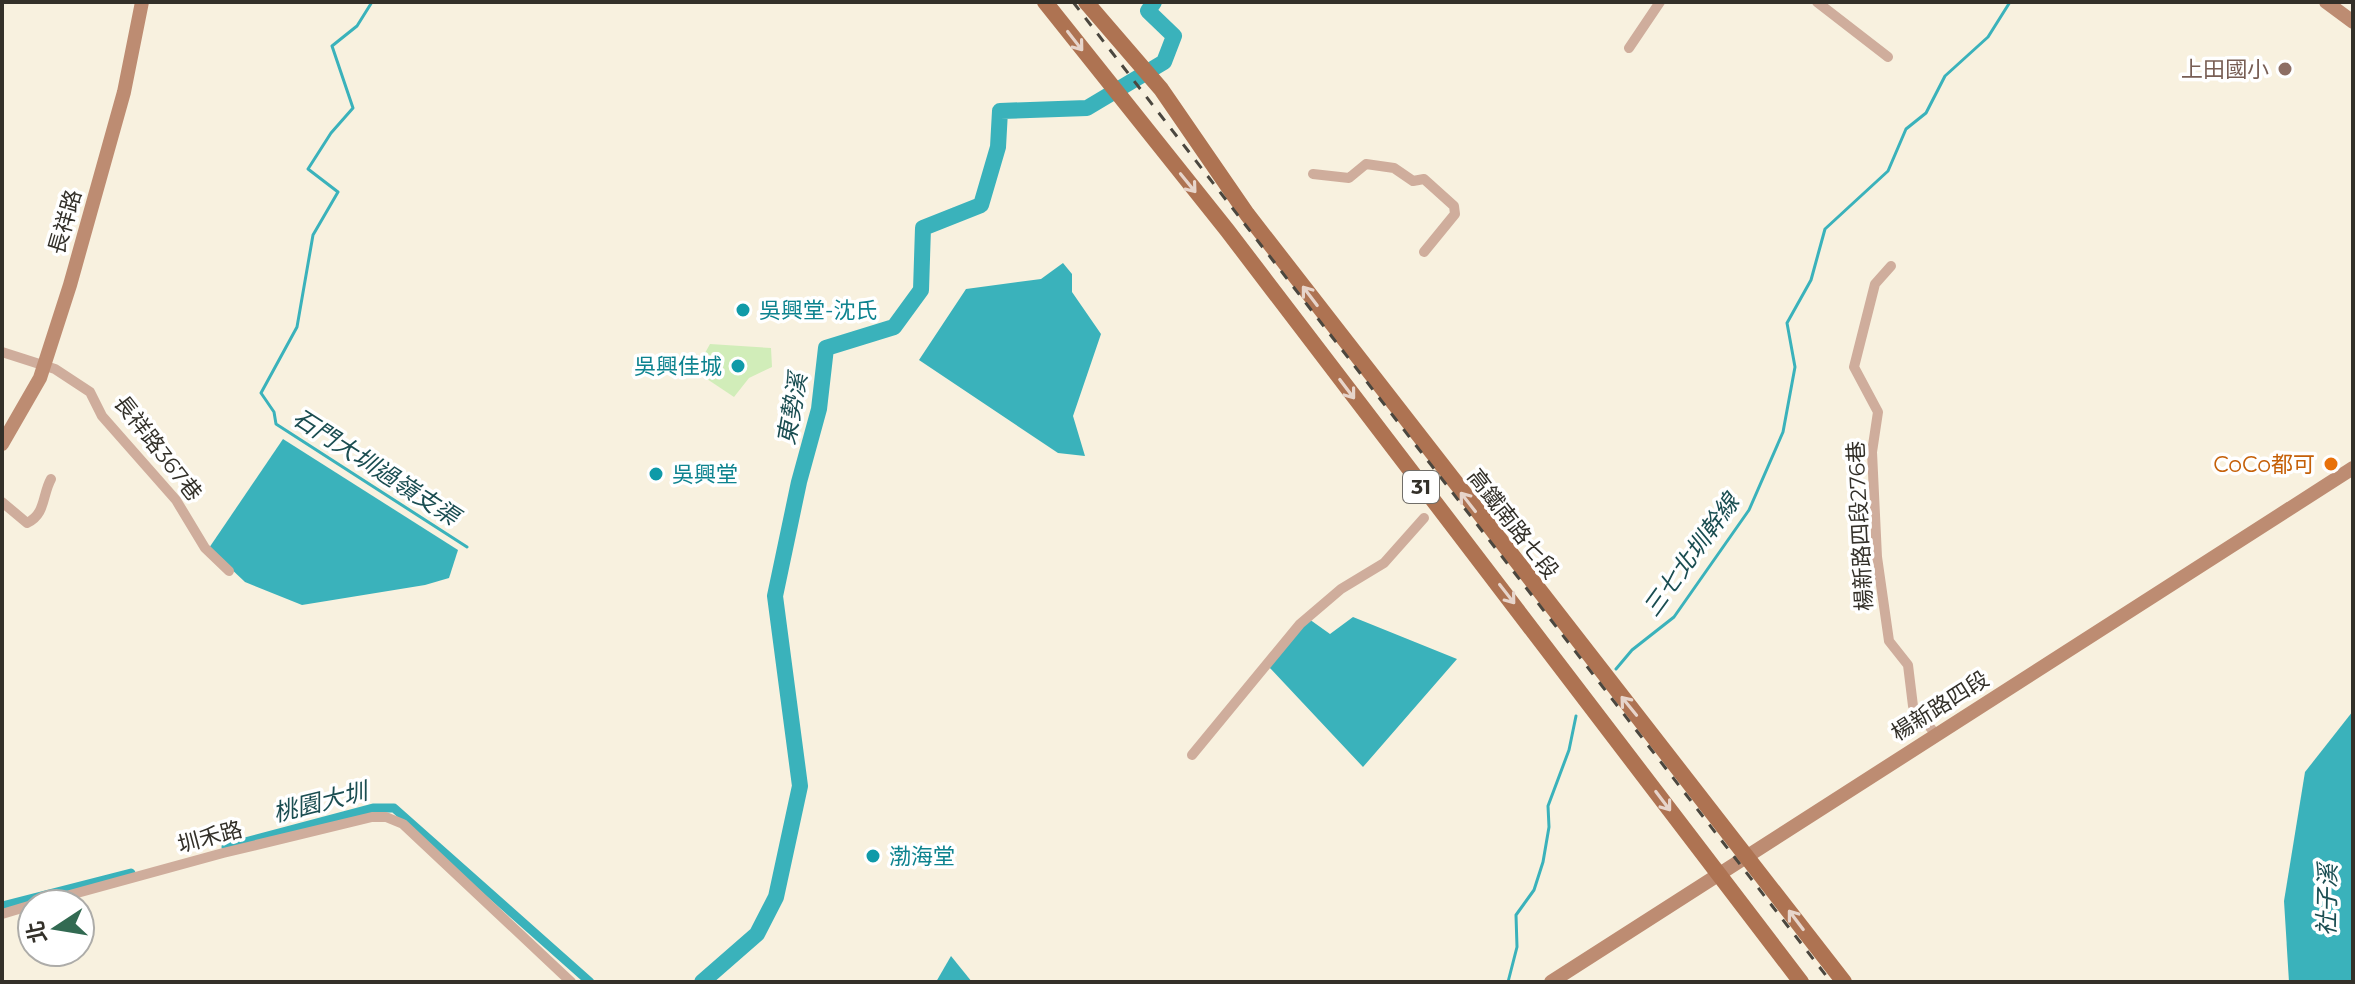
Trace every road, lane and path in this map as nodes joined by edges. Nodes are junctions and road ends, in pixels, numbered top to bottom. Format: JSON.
{"nodes":[{"id":1,"x":142,"y":2,"type":"edge"},
{"id":2,"x":1045,"y":2,"type":"edge"},
{"id":3,"x":1086,"y":2,"type":"edge"},
{"id":4,"x":1660,"y":2,"type":"edge"},
{"id":5,"x":1817,"y":2,"type":"edge"},
{"id":6,"x":2326,"y":2,"type":"edge"},
{"id":7,"x":2353,"y":22,"type":"edge"},
{"id":8,"x":1629,"y":48,"type":"dead end"},
{"id":9,"x":1888,"y":57,"type":"dead end"},
{"id":10,"x":1313,"y":174,"type":"dead end"},
{"id":11,"x":1424,"y":252,"type":"dead end"},
{"id":12,"x":1891,"y":266,"type":"dead end"},
{"id":13,"x":2,"y":352,"type":"edge"},
{"id":14,"x":43,"y":364,"type":"junction"},
{"id":15,"x":2,"y":444,"type":"edge"},
{"id":16,"x":2353,"y":468,"type":"edge"},
{"id":17,"x":51,"y":479,"type":"dead end"},
{"id":18,"x":2,"y":502,"type":"edge"},
{"id":19,"x":1424,"y":518,"type":"dead end"},
{"id":20,"x":229,"y":571,"type":"dead end"},
{"id":21,"x":1937,"y":736,"type":"junction"},
{"id":22,"x":1192,"y":755,"type":"dead end"},
{"id":23,"x":1748,"y":855,"type":"junction"},
{"id":24,"x":1719,"y":875,"type":"junction"},
{"id":25,"x":96,"y":888,"type":"edge"},
{"id":26,"x":571,"y":982,"type":"edge"},
{"id":27,"x":1551,"y":982,"type":"edge"},
{"id":28,"x":1801,"y":982,"type":"edge"},
{"id":29,"x":1844,"y":982,"type":"edge"}],
"edges":[{"from":1,"to":14,"type":"main road","name":"長祥路"},
{"from":2,"to":24,"type":"main road","number":"31","one_way":true},
{"from":23,"to":3,"type":"main road","name":"高鐵南路七段","number":"31","one_way":true},
{"from":4,"to":8,"type":"street"},
{"from":5,"to":9,"type":"street"},
{"from":6,"to":7,"type":"main road"},
{"from":10,"to":11,"type":"street"},
{"from":12,"to":21,"type":"street","name":"楊新路四段276巷"},
{"from":13,"to":14,"type":"street","name":"長祥路367巷"},
{"from":14,"to":15,"type":"main road","name":"長祥路"},
{"from":14,"to":20,"type":"street","name":"長祥路367巷"},
{"from":16,"to":21,"type":"main road","name":"楊新路四段"},
{"from":17,"to":18,"type":"street"},
{"from":19,"to":22,"type":"street"},
{"from":21,"to":23,"type":"main road","name":"楊新路四段"},
{"from":23,"to":24,"type":"main road","name":"楊新路四段"},
{"from":29,"to":23,"type":"main road","name":"高鐵南路七段","number":"31","one_way":true},
{"from":24,"to":27,"type":"main road","name":"楊新路四段"},
{"from":24,"to":28,"type":"main road","number":"31"},
{"from":25,"to":26,"type":"street","name":"圳禾路"}]}
